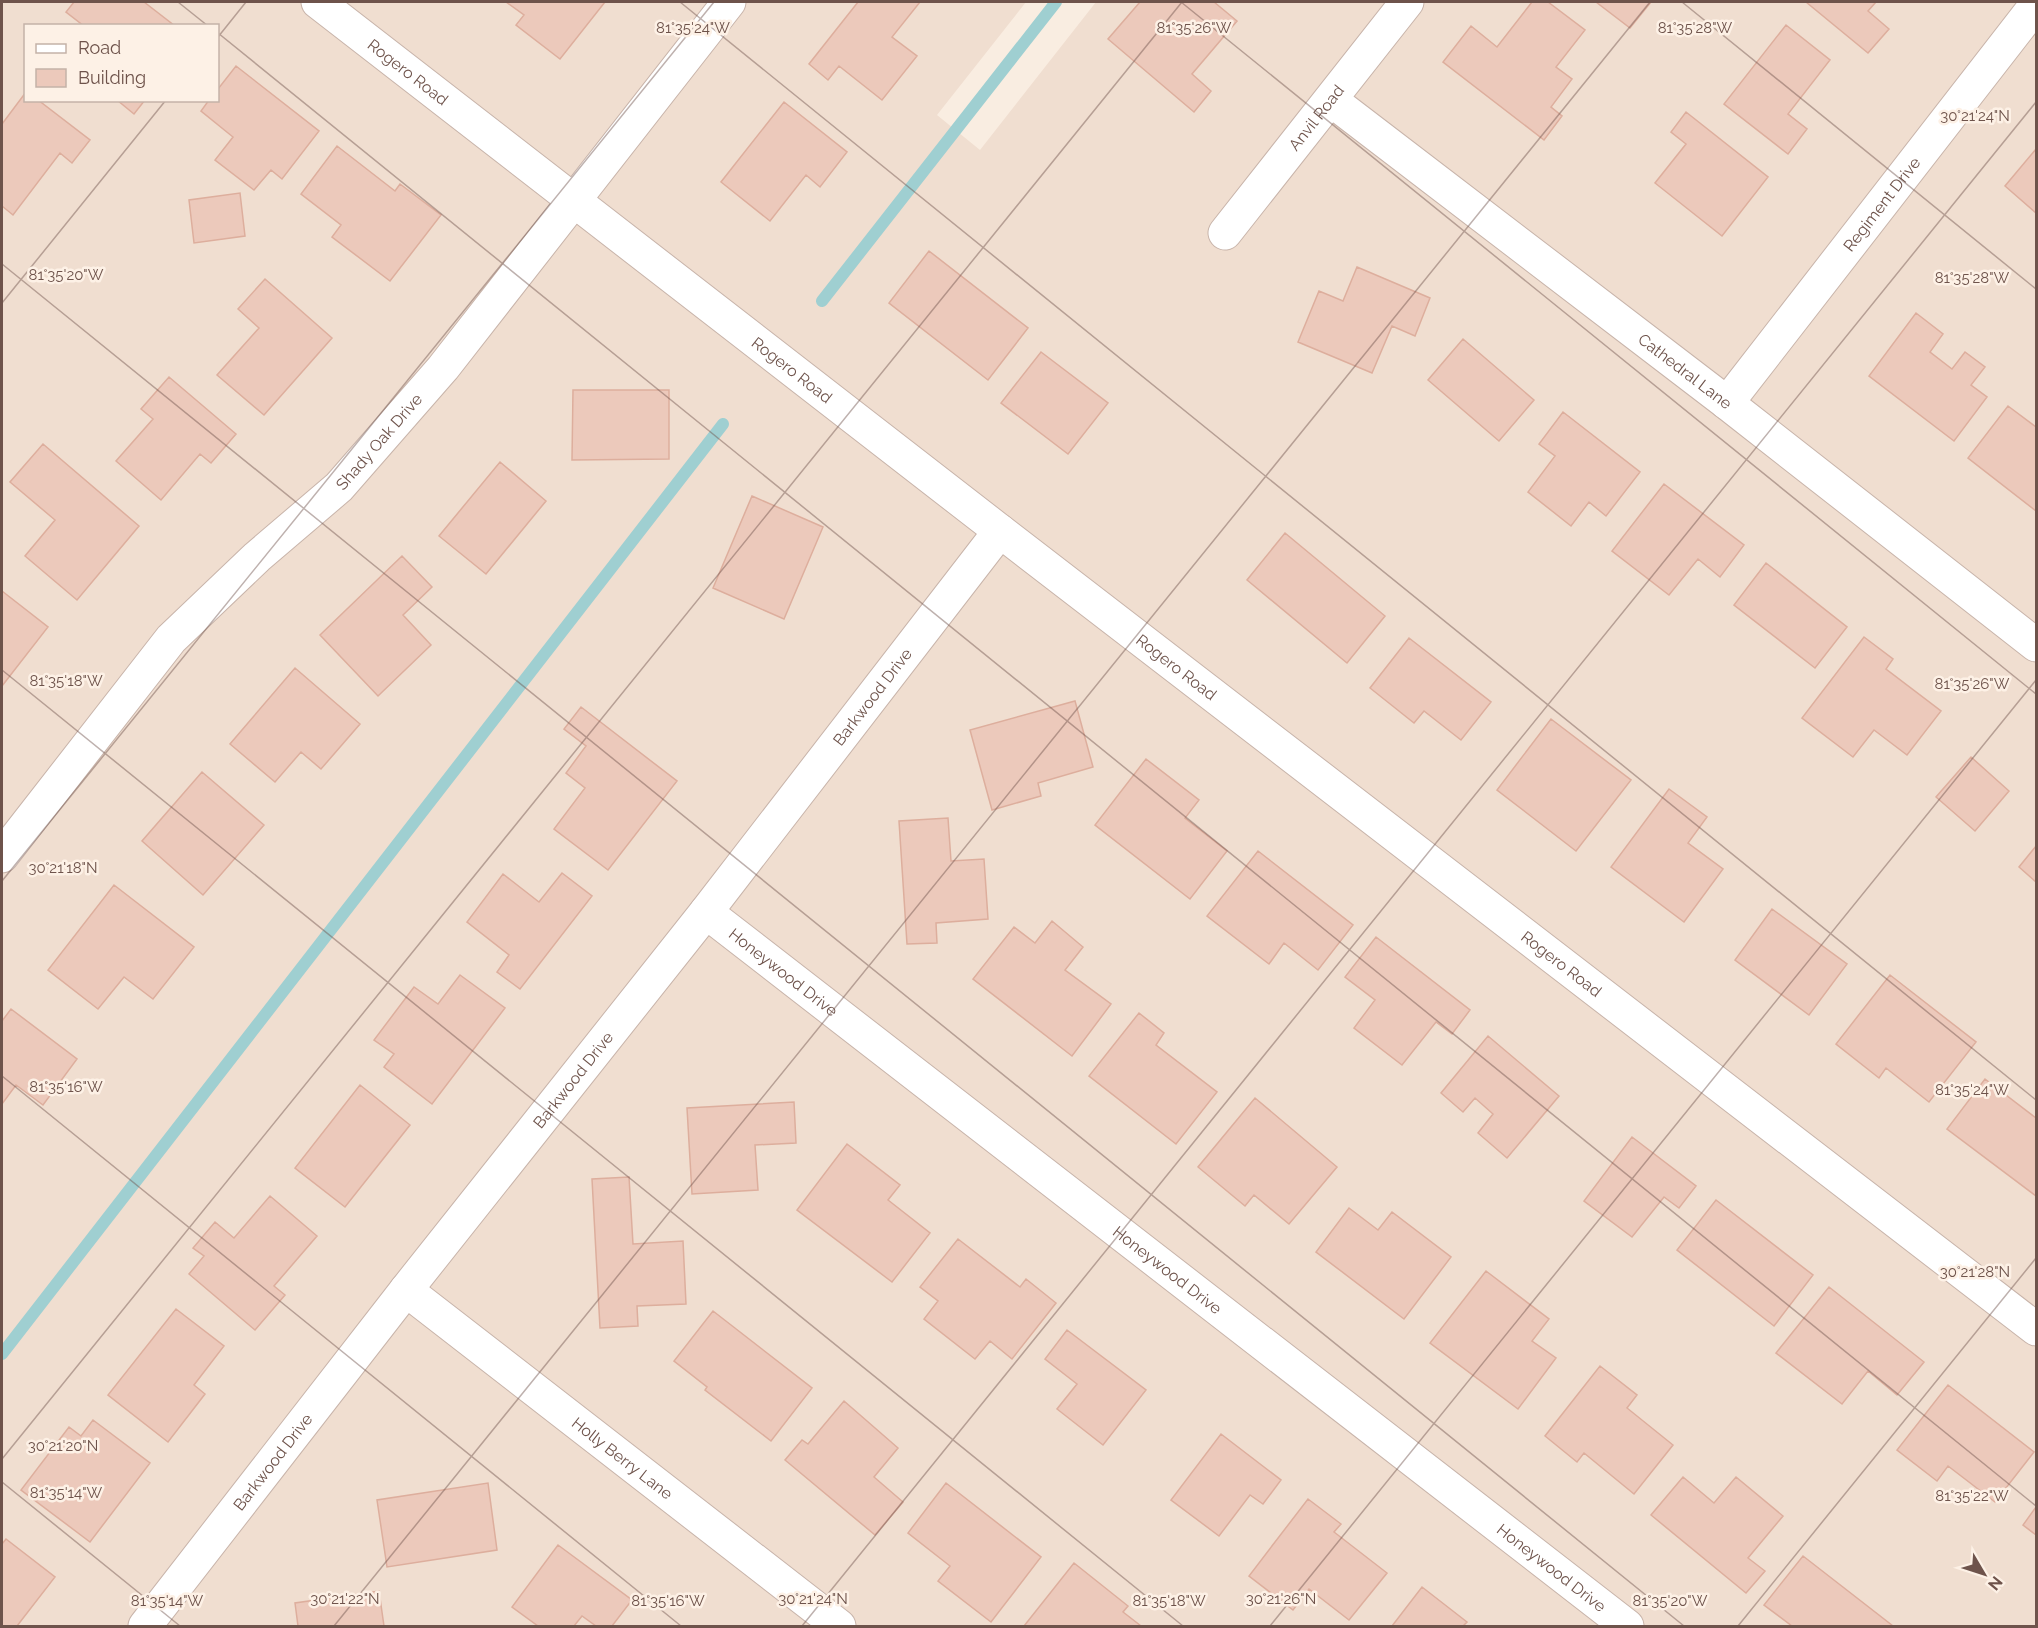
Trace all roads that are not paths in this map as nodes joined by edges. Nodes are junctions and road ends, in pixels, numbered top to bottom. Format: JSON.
{"nodes":[{"id":1,"x":318,"y":2,"type":"edge"},
{"id":2,"x":729,"y":2,"type":"edge"},
{"id":3,"x":1407,"y":2,"type":"edge"},
{"id":4,"x":2034,"y":12,"type":"edge"},
{"id":5,"x":1331,"y":100,"type":"junction"},
{"id":6,"x":574,"y":200,"type":"junction"},
{"id":7,"x":1225,"y":233,"type":"dead end"},
{"id":8,"x":1727,"y":403,"type":"junction"},
{"id":9,"x":1000,"y":531,"type":"junction"},
{"id":10,"x":2037,"y":645,"type":"edge"},
{"id":11,"x":2,"y":856,"type":"edge"},
{"id":12,"x":706,"y":912,"type":"junction"},
{"id":13,"x":406,"y":1290,"type":"junction"},
{"id":14,"x":2037,"y":1329,"type":"edge"},
{"id":15,"x":145,"y":1626,"type":"edge"},
{"id":16,"x":839,"y":1626,"type":"edge"},
{"id":17,"x":1627,"y":1626,"type":"edge"}],
"edges":[{"from":1,"to":6,"type":"street","name":"Rogero Road"},
{"from":2,"to":6,"type":"street","name":"Shady Oak Drive"},
{"from":3,"to":5,"type":"street","name":"Anvil Road"},
{"from":4,"to":8,"type":"street","name":"Regiment Drive"},
{"from":5,"to":7,"type":"street","name":"Anvil Road"},
{"from":5,"to":8,"type":"street","name":"Cathedral Lane"},
{"from":6,"to":9,"type":"street","name":"Rogero Road"},
{"from":6,"to":11,"type":"street","name":"Shady Oak Drive"},
{"from":8,"to":10,"type":"street","name":"Cathedral Lane"},
{"from":9,"to":12,"type":"street","name":"Barkwood Drive"},
{"from":9,"to":14,"type":"street","name":"Rogero Road"},
{"from":12,"to":13,"type":"street","name":"Barkwood Drive"},
{"from":12,"to":17,"type":"street","name":"Honeywood Drive"},
{"from":13,"to":15,"type":"street","name":"Barkwood Drive"},
{"from":13,"to":16,"type":"street","name":"Holly Berry Lane"}]}
